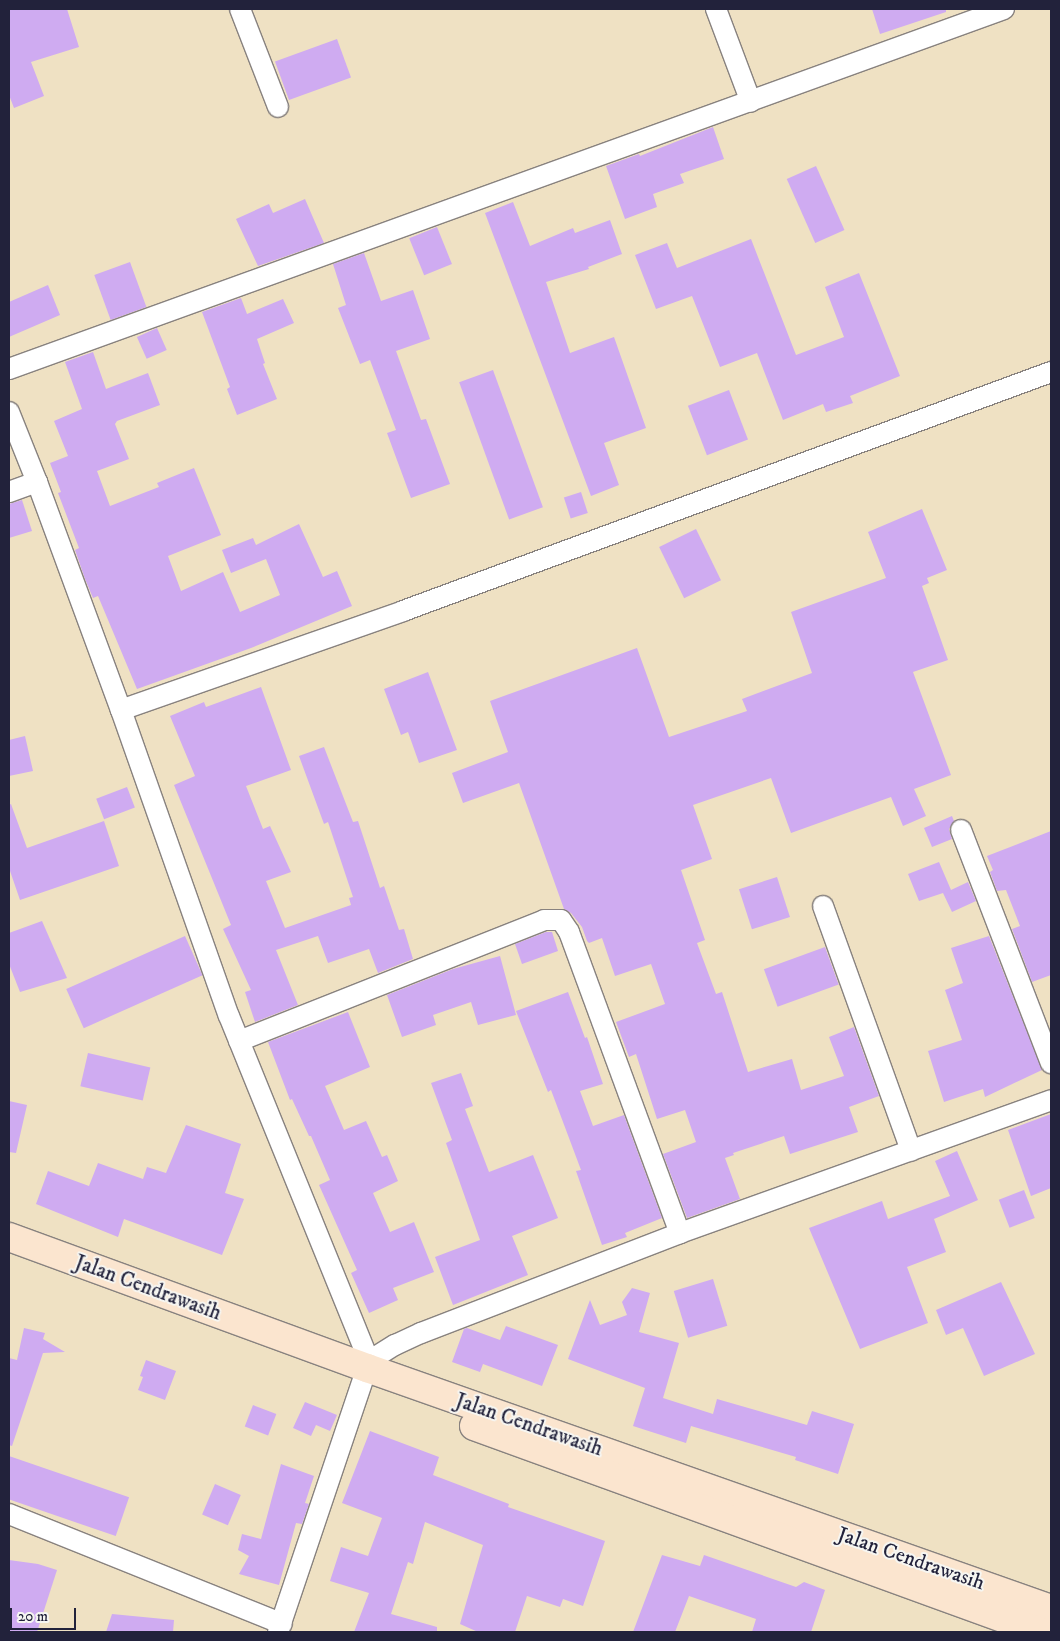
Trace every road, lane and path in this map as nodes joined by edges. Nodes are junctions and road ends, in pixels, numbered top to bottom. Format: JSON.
{"nodes":[{"id":1,"x":240,"y":9,"type":"edge"},
{"id":2,"x":716,"y":9,"type":"edge"},
{"id":3,"x":1004,"y":9,"type":"edge"},
{"id":4,"x":751,"y":102,"type":"junction"},
{"id":5,"x":278,"y":107,"type":"dead end"},
{"id":6,"x":9,"y":369,"type":"edge"},
{"id":7,"x":1051,"y":372,"type":"edge"},
{"id":8,"x":9,"y":412,"type":"edge"},
{"id":9,"x":37,"y":482,"type":"junction"},
{"id":10,"x":9,"y":492,"type":"edge"},
{"id":11,"x":121,"y":710,"type":"junction"},
{"id":12,"x":961,"y":830,"type":"dead end"},
{"id":13,"x":823,"y":906,"type":"dead end"},
{"id":14,"x":239,"y":1041,"type":"junction"},
{"id":15,"x":1051,"y":1063,"type":"edge"},
{"id":16,"x":1051,"y":1100,"type":"edge"},
{"id":17,"x":911,"y":1151,"type":"junction"},
{"id":18,"x":680,"y":1233,"type":"junction"},
{"id":19,"x":9,"y":1237,"type":"edge"},
{"id":20,"x":9,"y":1257,"type":"edge"},
{"id":21,"x":366,"y":1371,"type":"junction"},
{"id":22,"x":9,"y":1514,"type":"edge"},
{"id":23,"x":1051,"y":1609,"type":"edge"},
{"id":24,"x":1006,"y":1615,"type":"edge"},
{"id":25,"x":280,"y":1628,"type":"edge"},
{"id":26,"x":1041,"y":1632,"type":"edge"}],
"edges":[{"from":1,"to":5,"type":"street"},
{"from":2,"to":4,"type":"street"},
{"from":3,"to":4,"type":"street"},
{"from":4,"to":6,"type":"street"},
{"from":7,"to":11,"type":"street"},
{"from":8,"to":9,"type":"street"},
{"from":9,"to":10,"type":"street"},
{"from":9,"to":11,"type":"street"},
{"from":11,"to":14,"type":"street"},
{"from":12,"to":15,"type":"street"},
{"from":13,"to":17,"type":"street"},
{"from":14,"to":18,"type":"street"},
{"from":14,"to":21,"type":"street"},
{"from":16,"to":17,"type":"street"},
{"from":17,"to":18,"type":"street"},
{"from":18,"to":21,"type":"street"},
{"from":19,"to":21,"type":"main road","name":"Jalan Cendrawasih"},
{"from":20,"to":21,"type":"main road","name":"Jalan Cendrawasih"},
{"from":21,"to":24,"type":"main road","name":"Jalan Cendrawasih"},
{"from":21,"to":25,"type":"street"},
{"from":22,"to":25,"type":"street"},
{"from":23,"to":24,"type":"main road","name":"Jalan Cendrawasih"},
{"from":24,"to":26,"type":"main road","name":"Jalan Cendrawasih"}]}
